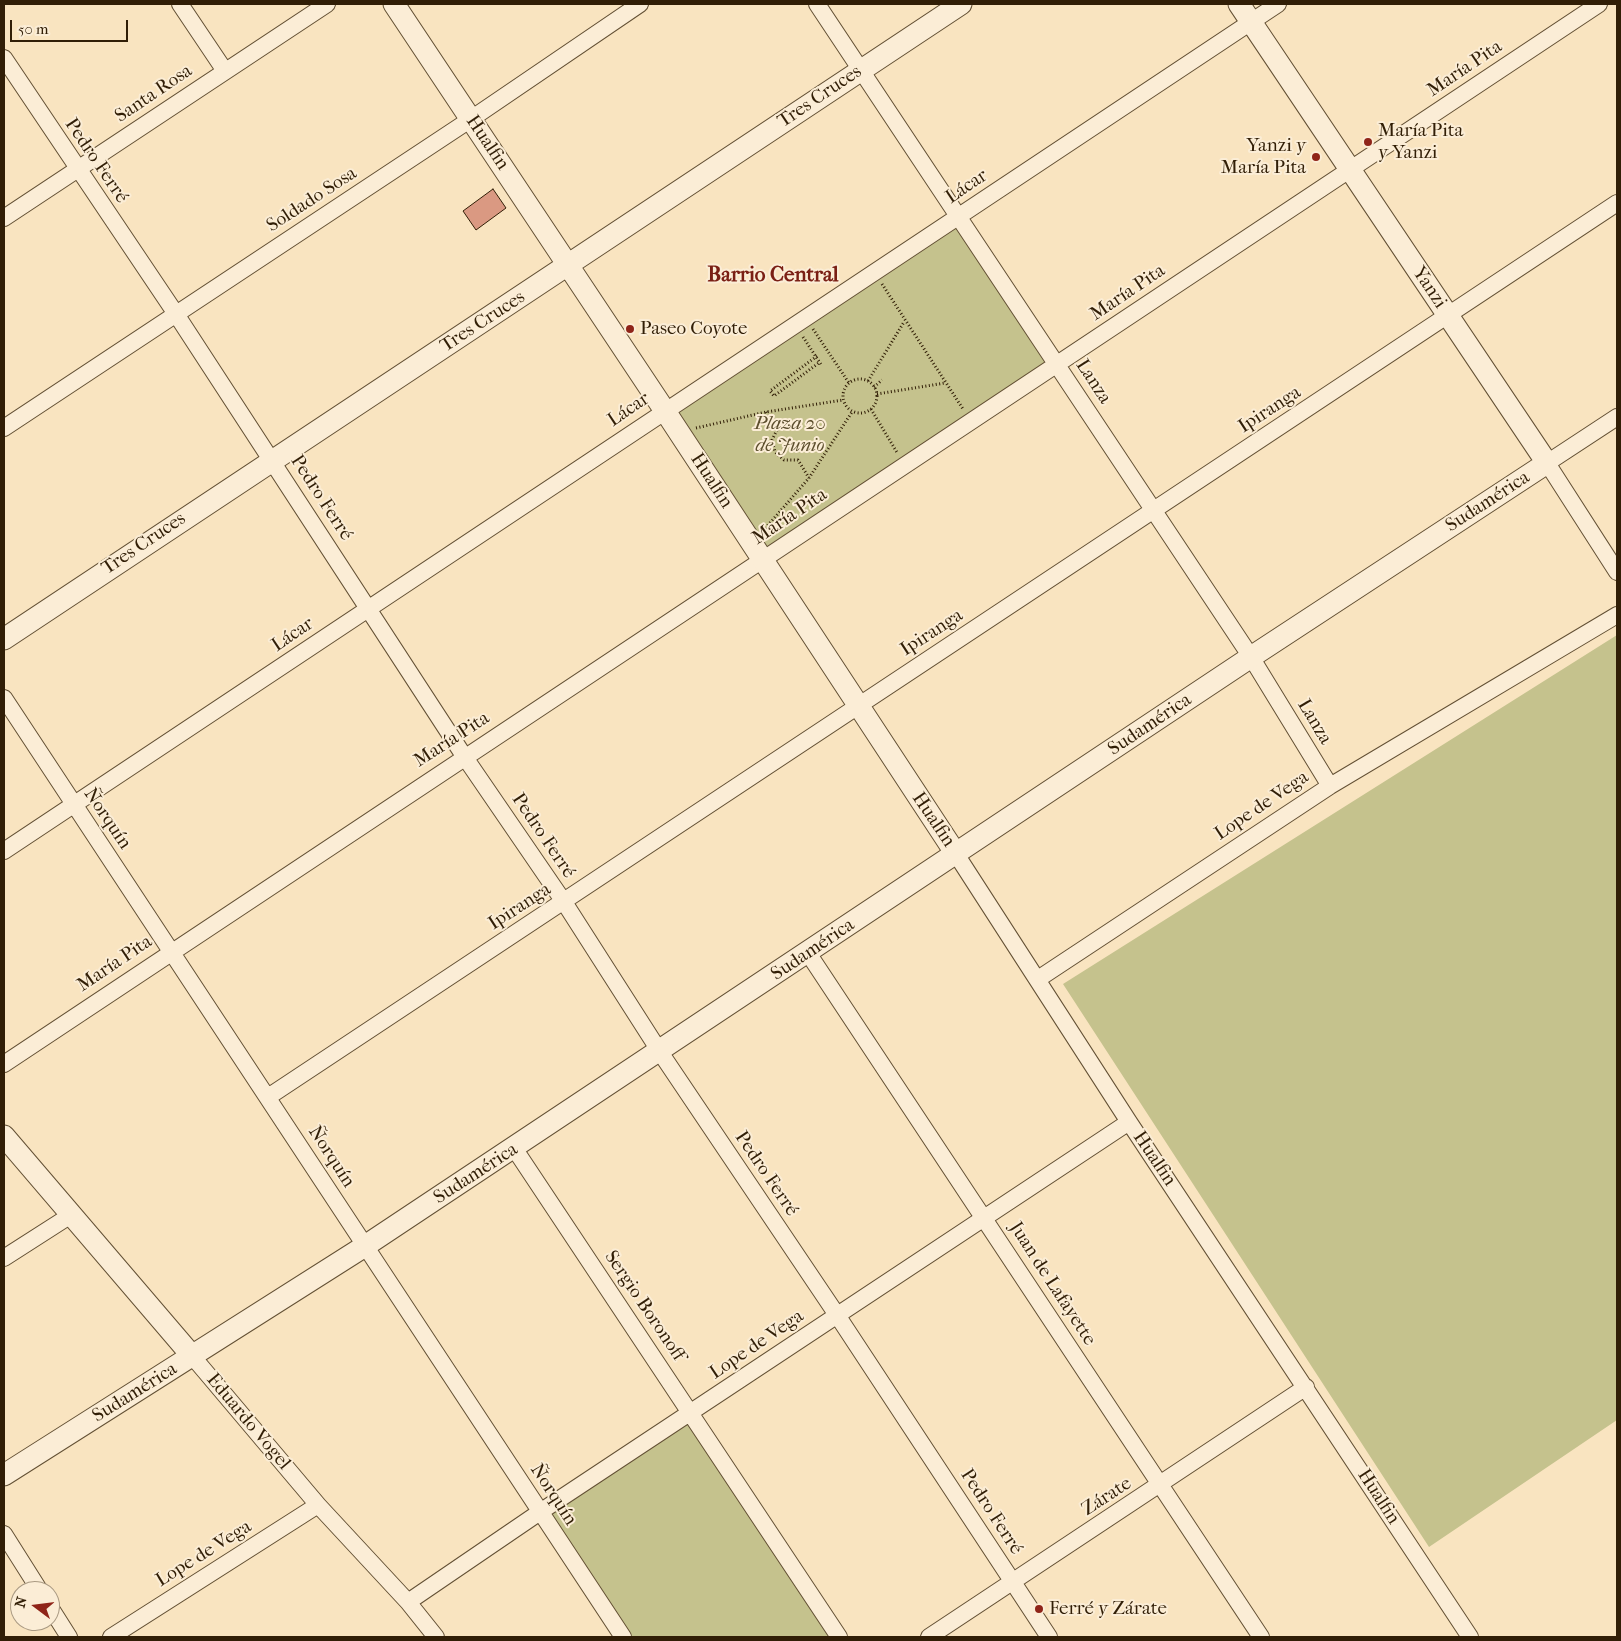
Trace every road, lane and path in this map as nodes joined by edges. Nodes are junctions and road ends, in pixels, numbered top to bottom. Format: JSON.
{"nodes":[{"id":1,"x":180,"y":4,"type":"edge"},
{"id":2,"x":326,"y":4,"type":"edge"},
{"id":3,"x":394,"y":4,"type":"edge"},
{"id":4,"x":640,"y":4,"type":"edge"},
{"id":5,"x":817,"y":4,"type":"edge"},
{"id":6,"x":961,"y":4,"type":"edge"},
{"id":7,"x":1239,"y":4,"type":"edge"},
{"id":8,"x":1278,"y":4,"type":"edge"},
{"id":9,"x":1599,"y":4,"type":"edge"},
{"id":10,"x":1251,"y":22,"type":"junction"},
{"id":11,"x":4,"y":58,"type":"edge"},
{"id":12,"x":861,"y":70,"type":"junction"},
{"id":13,"x":225,"y":72,"type":"junction"},
{"id":14,"x":471,"y":119,"type":"junction"},
{"id":15,"x":78,"y":169,"type":"junction"},
{"id":16,"x":1350,"y":170,"type":"junction"},
{"id":17,"x":1617,"y":203,"type":"edge"},
{"id":18,"x":960,"y":216,"type":"junction"},
{"id":19,"x":4,"y":218,"type":"edge"},
{"id":20,"x":568,"y":266,"type":"junction"},
{"id":21,"x":874,"y":272,"type":"junction"},
{"id":22,"x":176,"y":314,"type":"junction"},
{"id":23,"x":1448,"y":317,"type":"junction"},
{"id":24,"x":905,"y":322,"type":"junction"},
{"id":25,"x":801,"y":323,"type":"junction"},
{"id":26,"x":817,"y":356,"type":"junction"},
{"id":27,"x":820,"y":362,"type":"junction"},
{"id":28,"x":1058,"y":364,"type":"junction"},
{"id":29,"x":822,"y":366,"type":"dead end"},
{"id":30,"x":882,"y":380,"type":"dead end"},
{"id":31,"x":868,"y":381,"type":"junction"},
{"id":32,"x":849,"y":383,"type":"junction"},
{"id":33,"x":945,"y":383,"type":"junction"},
{"id":34,"x":874,"y":386,"type":"junction"},
{"id":35,"x":877,"y":394,"type":"junction"},
{"id":36,"x":843,"y":400,"type":"junction"},
{"id":37,"x":871,"y":409,"type":"junction"},
{"id":38,"x":664,"y":410,"type":"junction"},
{"id":39,"x":766,"y":412,"type":"junction"},
{"id":40,"x":852,"y":412,"type":"junction"},
{"id":41,"x":1617,"y":417,"type":"edge"},
{"id":42,"x":970,"y":420,"type":"junction"},
{"id":43,"x":4,"y":428,"type":"edge"},
{"id":44,"x":778,"y":430,"type":"junction"},
{"id":45,"x":678,"y":432,"type":"junction"},
{"id":46,"x":780,"y":434,"type":"dead end"},
{"id":47,"x":272,"y":459,"type":"junction"},
{"id":48,"x":904,"y":463,"type":"junction"},
{"id":49,"x":1547,"y":463,"type":"junction"},
{"id":50,"x":810,"y":478,"type":"junction"},
{"id":51,"x":1154,"y":510,"type":"junction"},
{"id":52,"x":757,"y":552,"type":"junction"},
{"id":53,"x":1617,"y":572,"type":"edge"},
{"id":54,"x":369,"y":609,"type":"junction"},
{"id":55,"x":1617,"y":615,"type":"edge"},
{"id":56,"x":4,"y":638,"type":"edge"},
{"id":57,"x":1251,"y":656,"type":"junction"},
{"id":58,"x":4,"y":698,"type":"edge"},
{"id":59,"x":856,"y":706,"type":"junction"},
{"id":60,"x":464,"y":756,"type":"junction"},
{"id":61,"x":1330,"y":786,"type":"junction"},
{"id":62,"x":73,"y":805,"type":"junction"},
{"id":63,"x":4,"y":851,"type":"edge"},
{"id":64,"x":956,"y":854,"type":"junction"},
{"id":65,"x":564,"y":902,"type":"junction"},
{"id":66,"x":171,"y":951,"type":"junction"},
{"id":67,"x":808,"y":953,"type":"junction"},
{"id":68,"x":1038,"y":979,"type":"junction"},
{"id":69,"x":660,"y":1052,"type":"junction"},
{"id":70,"x":4,"y":1064,"type":"edge"},
{"id":71,"x":268,"y":1097,"type":"junction"},
{"id":72,"x":1129,"y":1122,"type":"junction"},
{"id":73,"x":4,"y":1136,"type":"edge"},
{"id":74,"x":514,"y":1148,"type":"junction"},
{"id":75,"x":72,"y":1214,"type":"junction"},
{"id":76,"x":984,"y":1217,"type":"junction"},
{"id":77,"x":365,"y":1246,"type":"junction"},
{"id":78,"x":4,"y":1258,"type":"edge"},
{"id":79,"x":837,"y":1315,"type":"junction"},
{"id":80,"x":193,"y":1357,"type":"junction"},
{"id":81,"x":1306,"y":1387,"type":"junction"},
{"id":82,"x":692,"y":1412,"type":"junction"},
{"id":83,"x":4,"y":1475,"type":"edge"},
{"id":84,"x":1160,"y":1486,"type":"junction"},
{"id":85,"x":318,"y":1505,"type":"junction"},
{"id":86,"x":540,"y":1512,"type":"junction"},
{"id":87,"x":4,"y":1534,"type":"edge"},
{"id":88,"x":34,"y":1581,"type":"edge"},
{"id":89,"x":1013,"y":1582,"type":"junction"},
{"id":90,"x":408,"y":1602,"type":"junction"},
{"id":91,"x":60,"y":1623,"type":"edge"},
{"id":92,"x":69,"y":1637,"type":"edge"},
{"id":93,"x":111,"y":1637,"type":"edge"},
{"id":94,"x":436,"y":1637,"type":"edge"},
{"id":95,"x":623,"y":1637,"type":"edge"},
{"id":96,"x":839,"y":1637,"type":"edge"},
{"id":97,"x":929,"y":1637,"type":"edge"},
{"id":98,"x":1049,"y":1637,"type":"edge"},
{"id":99,"x":1261,"y":1637,"type":"edge"},
{"id":100,"x":1470,"y":1637,"type":"edge"}],
"edges":[{"from":1,"to":13,"type":"street"},
{"from":2,"to":13,"type":"street","name":"Santa Rosa"},
{"from":3,"to":14,"type":"street","name":"Hualfin"},
{"from":4,"to":14,"type":"street","name":"Soldado Sosa"},
{"from":5,"to":12,"type":"street","name":"Lanza"},
{"from":6,"to":12,"type":"street","name":"Tres Cruces"},
{"from":7,"to":10,"type":"street","name":"Yanzi"},
{"from":8,"to":10,"type":"street","name":"Lácar"},
{"from":9,"to":16,"type":"street","name":"María Pita"},
{"from":10,"to":16,"type":"street","name":"Yanzi"},
{"from":10,"to":18,"type":"street","name":"Lácar"},
{"from":11,"to":15,"type":"street","name":"Pedro Ferré"},
{"from":12,"to":18,"type":"street","name":"Lanza"},
{"from":12,"to":20,"type":"street","name":"Tres Cruces"},
{"from":13,"to":15,"type":"street","name":"Santa Rosa"},
{"from":14,"to":20,"type":"street","name":"Hualfin"},
{"from":14,"to":22,"type":"street","name":"Soldado Sosa"},
{"from":15,"to":19,"type":"street","name":"Santa Rosa"},
{"from":15,"to":22,"type":"street","name":"Pedro Ferré"},
{"from":16,"to":23,"type":"street","name":"Yanzi"},
{"from":16,"to":28,"type":"street","name":"María Pita"},
{"from":17,"to":23,"type":"street","name":"Ipiranga"},
{"from":18,"to":21,"type":"street","name":"Lácar"},
{"from":18,"to":28,"type":"street","name":"Lanza"},
{"from":20,"to":38,"type":"street","name":"Hualfin"},
{"from":20,"to":47,"type":"street","name":"Tres Cruces"},
{"from":21,"to":24,"type":"path"},
{"from":21,"to":25,"type":"street","name":"Lácar"},
{"from":22,"to":43,"type":"street","name":"Soldado Sosa"},
{"from":22,"to":47,"type":"street","name":"Pedro Ferré"},
{"from":23,"to":49,"type":"street","name":"Yanzi"},
{"from":23,"to":51,"type":"street","name":"Ipiranga"},
{"from":24,"to":31,"type":"path"},
{"from":24,"to":33,"type":"path"},
{"from":25,"to":26,"type":"path"},
{"from":25,"to":32,"type":"path"},
{"from":25,"to":38,"type":"street","name":"Lácar"},
{"from":26,"to":27,"type":"path"},
{"from":26,"to":27,"type":"path"},
{"from":27,"to":29,"type":"path"},
{"from":28,"to":42,"type":"street","name":"María Pita"},
{"from":28,"to":51,"type":"street","name":"Lanza"},
{"from":30,"to":34,"type":"path"},
{"from":31,"to":32,"type":"path"},
{"from":31,"to":34,"type":"path"},
{"from":32,"to":36,"type":"path"},
{"from":33,"to":35,"type":"path"},
{"from":33,"to":42,"type":"path"},
{"from":34,"to":35,"type":"path"},
{"from":35,"to":37,"type":"path"},
{"from":36,"to":39,"type":"path"},
{"from":36,"to":40,"type":"path"},
{"from":37,"to":40,"type":"path"},
{"from":37,"to":48,"type":"path"},
{"from":38,"to":45,"type":"street","name":"Hualfin"},
{"from":38,"to":54,"type":"street","name":"Lácar"},
{"from":39,"to":44,"type":"path"},
{"from":39,"to":45,"type":"path"},
{"from":40,"to":50,"type":"path"},
{"from":41,"to":49,"type":"street","name":"Sudamérica"},
{"from":42,"to":48,"type":"street","name":"María Pita"},
{"from":44,"to":46,"type":"path"},
{"from":44,"to":50,"type":"path"},
{"from":45,"to":52,"type":"street","name":"Hualfin"},
{"from":47,"to":54,"type":"street","name":"Pedro Ferré"},
{"from":47,"to":56,"type":"street","name":"Tres Cruces"},
{"from":48,"to":52,"type":"street","name":"María Pita"},
{"from":49,"to":53,"type":"street","name":"Yanzi"},
{"from":49,"to":57,"type":"street","name":"Sudamérica"},
{"from":50,"to":52,"type":"path"},
{"from":51,"to":57,"type":"street","name":"Lanza"},
{"from":51,"to":59,"type":"street","name":"Ipiranga"},
{"from":52,"to":59,"type":"street","name":"Hualfin"},
{"from":52,"to":60,"type":"street","name":"María Pita"},
{"from":54,"to":60,"type":"street","name":"Pedro Ferré"},
{"from":54,"to":62,"type":"street","name":"Lácar"},
{"from":55,"to":61,"type":"street","name":"Lope de Vega"},
{"from":57,"to":61,"type":"street","name":"Lanza"},
{"from":57,"to":64,"type":"street","name":"Sudamérica"},
{"from":58,"to":62,"type":"street","name":"Ñorquín"},
{"from":59,"to":64,"type":"street","name":"Hualfin"},
{"from":59,"to":65,"type":"street","name":"Ipiranga"},
{"from":60,"to":65,"type":"street","name":"Pedro Ferré"},
{"from":60,"to":66,"type":"street","name":"María Pita"},
{"from":61,"to":68,"type":"street","name":"Lope de Vega"},
{"from":62,"to":63,"type":"street","name":"Lácar"},
{"from":62,"to":66,"type":"street","name":"Ñorquín"},
{"from":64,"to":67,"type":"street","name":"Sudamérica"},
{"from":64,"to":68,"type":"street","name":"Hualfin"},
{"from":65,"to":69,"type":"street","name":"Pedro Ferré"},
{"from":65,"to":71,"type":"street","name":"Ipiranga"},
{"from":66,"to":70,"type":"street","name":"María Pita"},
{"from":66,"to":71,"type":"street","name":"Ñorquín"},
{"from":67,"to":69,"type":"street","name":"Sudamérica"},
{"from":67,"to":76,"type":"street","name":"Juan de Lafayette"},
{"from":68,"to":72,"type":"street","name":"Hualfin"},
{"from":69,"to":74,"type":"street","name":"Sudamérica"},
{"from":69,"to":79,"type":"street","name":"Pedro Ferré"},
{"from":71,"to":77,"type":"street","name":"Ñorquín"},
{"from":72,"to":76,"type":"street","name":"Lope de Vega"},
{"from":72,"to":81,"type":"street","name":"Hualfin"},
{"from":73,"to":75,"type":"street","name":"Eduardo Vogel"},
{"from":74,"to":77,"type":"street","name":"Sudamérica"},
{"from":74,"to":82,"type":"street","name":"Sergio Boronoff"},
{"from":75,"to":78,"type":"street"},
{"from":75,"to":80,"type":"street","name":"Eduardo Vogel"},
{"from":76,"to":79,"type":"street","name":"Lope de Vega"},
{"from":76,"to":84,"type":"street","name":"Juan de Lafayette"},
{"from":77,"to":80,"type":"street","name":"Sudamérica"},
{"from":77,"to":86,"type":"street","name":"Ñorquín"},
{"from":79,"to":82,"type":"street","name":"Lope de Vega"},
{"from":79,"to":89,"type":"street","name":"Pedro Ferré"},
{"from":80,"to":83,"type":"street","name":"Sudamérica"},
{"from":80,"to":85,"type":"street","name":"Eduardo Vogel"},
{"from":81,"to":84,"type":"street","name":"Zárate"},
{"from":81,"to":100,"type":"street","name":"Hualfin"},
{"from":82,"to":86,"type":"street","name":"Lope de Vega"},
{"from":82,"to":96,"type":"street","name":"Sergio Boronoff"},
{"from":84,"to":89,"type":"street","name":"Zárate"},
{"from":84,"to":99,"type":"street","name":"Juan de Lafayette"},
{"from":85,"to":90,"type":"street","name":"Eduardo Vogel"},
{"from":85,"to":93,"type":"street","name":"Lope de Vega"},
{"from":86,"to":90,"type":"street","name":"Lope de Vega"},
{"from":86,"to":95,"type":"street","name":"Ñorquín"},
{"from":87,"to":88,"type":"street"},
{"from":89,"to":97,"type":"street","name":"Zárate"},
{"from":89,"to":98,"type":"street","name":"Pedro Ferré"},
{"from":90,"to":94,"type":"street","name":"Eduardo Vogel"},
{"from":91,"to":92,"type":"street"}]}
